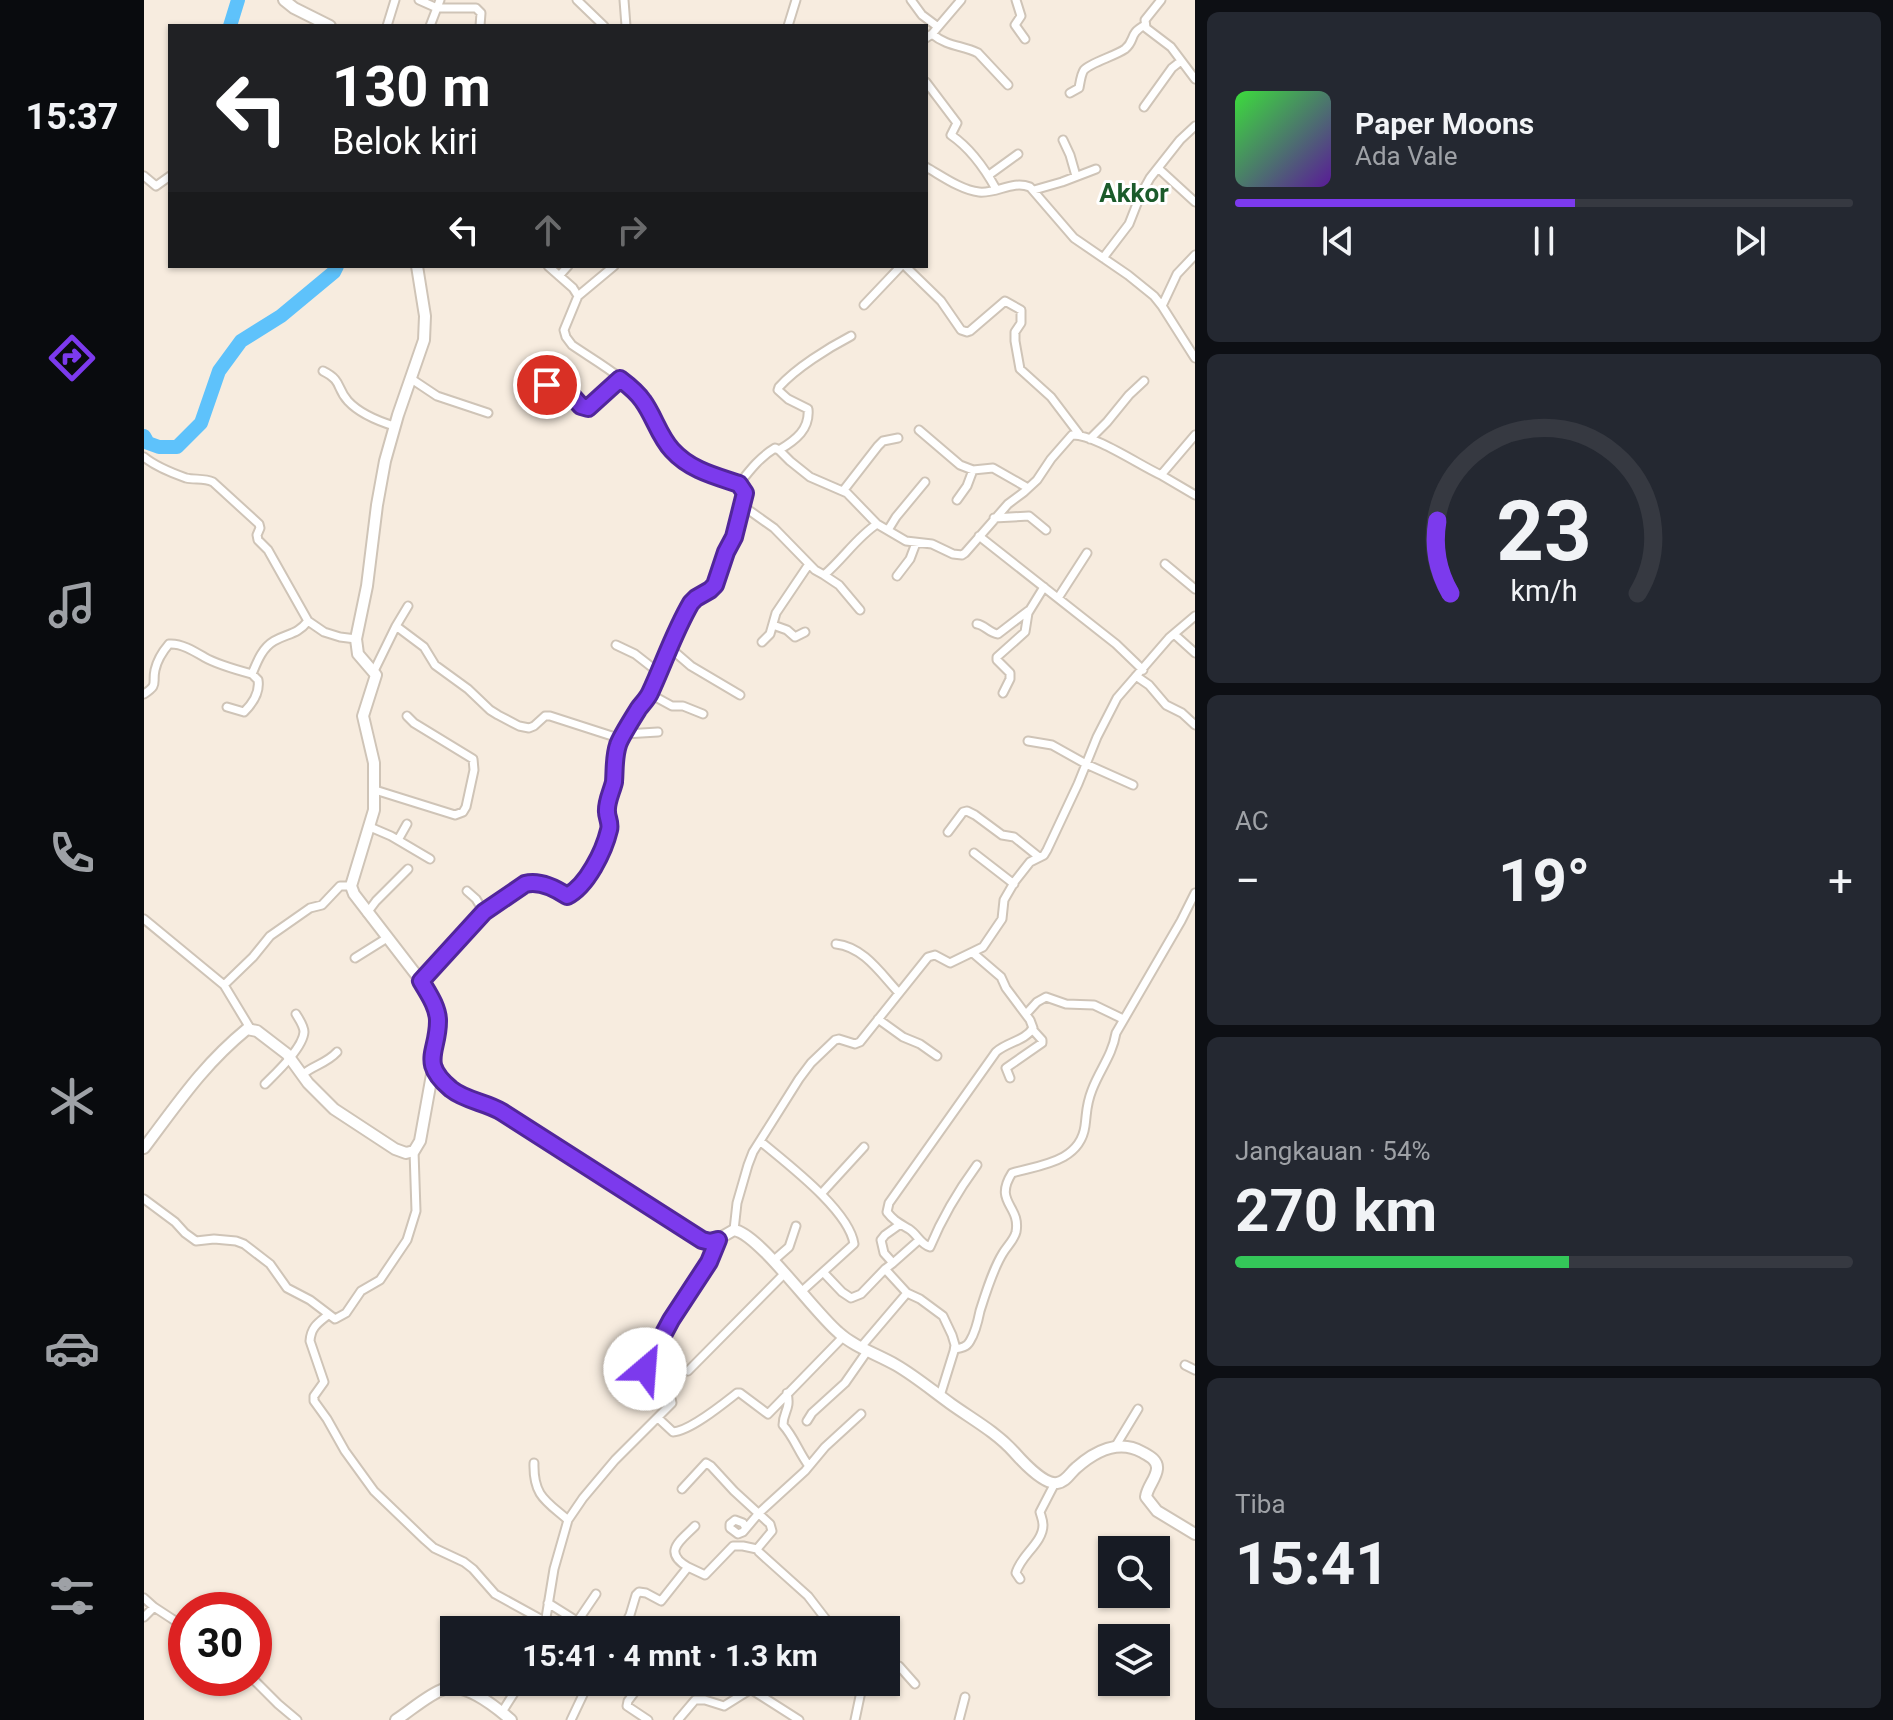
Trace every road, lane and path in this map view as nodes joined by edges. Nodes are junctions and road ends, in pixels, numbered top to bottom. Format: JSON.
{"nodes":[{"id":1,"x":284,"y":0,"type":"edge"},
{"id":2,"x":395,"y":0,"type":"edge"},
{"id":3,"x":419,"y":0,"type":"edge"},
{"id":4,"x":577,"y":0,"type":"edge"},
{"id":5,"x":624,"y":0,"type":"edge"},
{"id":6,"x":796,"y":0,"type":"edge"},
{"id":7,"x":911,"y":0,"type":"edge"},
{"id":8,"x":961,"y":0,"type":"edge"},
{"id":9,"x":1016,"y":0,"type":"edge"},
{"id":10,"x":1161,"y":0,"type":"edge"},
{"id":11,"x":438,"y":4,"type":"edge"},
{"id":12,"x":326,"y":24,"type":"edge"},
{"id":13,"x":388,"y":24,"type":"edge"},
{"id":14,"x":431,"y":24,"type":"edge"},
{"id":15,"x":480,"y":24,"type":"edge"},
{"id":16,"x":602,"y":24,"type":"edge"},
{"id":17,"x":626,"y":24,"type":"edge"},
{"id":18,"x":789,"y":24,"type":"edge"},
{"id":19,"x":927,"y":24,"type":"edge"},
{"id":20,"x":1145,"y":25,"type":"junction"},
{"id":21,"x":932,"y":33,"type":"edge"},
{"id":22,"x":1025,"y":39,"type":"dead end"},
{"id":23,"x":1181,"y":61,"type":"junction"},
{"id":24,"x":1194,"y":77,"type":"edge"},
{"id":25,"x":928,"y":85,"type":"edge"},
{"id":26,"x":1008,"y":85,"type":"dead end"},
{"id":27,"x":1070,"y":93,"type":"dead end"},
{"id":28,"x":1144,"y":107,"type":"dead end"},
{"id":29,"x":1195,"y":127,"type":"edge"},
{"id":30,"x":1063,"y":140,"type":"dead end"},
{"id":31,"x":1018,"y":154,"type":"dead end"},
{"id":32,"x":928,"y":168,"type":"edge"},
{"id":33,"x":1158,"y":168,"type":"junction"},
{"id":34,"x":1096,"y":169,"type":"dead end"},
{"id":35,"x":989,"y":175,"type":"junction"},
{"id":36,"x":144,"y":176,"type":"edge"},
{"id":37,"x":1076,"y":176,"type":"junction"},
{"id":38,"x":168,"y":177,"type":"edge"},
{"id":39,"x":996,"y":189,"type":"junction"},
{"id":40,"x":1035,"y":191,"type":"junction"},
{"id":41,"x":1195,"y":202,"type":"edge"},
{"id":42,"x":1195,"y":255,"type":"edge"},
{"id":43,"x":1103,"y":258,"type":"junction"},
{"id":44,"x":1187,"y":263,"type":"junction"},
{"id":45,"x":417,"y":268,"type":"edge"},
{"id":46,"x":550,"y":268,"type":"edge"},
{"id":47,"x":566,"y":268,"type":"edge"},
{"id":48,"x":612,"y":268,"type":"edge"},
{"id":49,"x":901,"y":268,"type":"edge"},
{"id":50,"x":905,"y":268,"type":"edge"},
{"id":51,"x":1195,"y":268,"type":"edge"},
{"id":52,"x":559,"y":276,"type":"junction"},
{"id":53,"x":578,"y":296,"type":"junction"},
{"id":54,"x":864,"y":305,"type":"dead end"},
{"id":55,"x":1162,"y":306,"type":"junction"},
{"id":56,"x":851,"y":336,"type":"dead end"},
{"id":57,"x":1195,"y":358,"type":"edge"},
{"id":58,"x":323,"y":371,"type":"dead end"},
{"id":59,"x":410,"y":378,"type":"junction"},
{"id":60,"x":620,"y":379,"type":"junction"},
{"id":61,"x":1144,"y":381,"type":"dead end"},
{"id":62,"x":547,"y":385,"type":"dead end"},
{"id":63,"x":488,"y":413,"type":"dead end"},
{"id":64,"x":394,"y":426,"type":"junction"},
{"id":65,"x":919,"y":430,"type":"dead end"},
{"id":66,"x":1079,"y":435,"type":"junction"},
{"id":67,"x":1195,"y":435,"type":"edge"},
{"id":68,"x":898,"y":438,"type":"dead end"},
{"id":69,"x":1090,"y":439,"type":"junction"},
{"id":70,"x":779,"y":450,"type":"junction"},
{"id":71,"x":144,"y":457,"type":"edge"},
{"id":72,"x":973,"y":470,"type":"junction"},
{"id":73,"x":1161,"y":475,"type":"junction"},
{"id":74,"x":925,"y":482,"type":"dead end"},
{"id":75,"x":739,"y":484,"type":"junction"},
{"id":76,"x":1028,"y":488,"type":"junction"},
{"id":77,"x":843,"y":491,"type":"junction"},
{"id":78,"x":1195,"y":495,"type":"edge"},
{"id":79,"x":957,"y":500,"type":"dead end"},
{"id":80,"x":743,"y":506,"type":"junction"},
{"id":81,"x":994,"y":518,"type":"junction"},
{"id":82,"x":877,"y":524,"type":"junction"},
{"id":83,"x":888,"y":530,"type":"junction"},
{"id":84,"x":1046,"y":530,"type":"dead end"},
{"id":85,"x":979,"y":536,"type":"junction"},
{"id":86,"x":916,"y":543,"type":"junction"},
{"id":87,"x":1087,"y":553,"type":"dead end"},
{"id":88,"x":809,"y":564,"type":"junction"},
{"id":89,"x":1165,"y":564,"type":"dead end"},
{"id":90,"x":824,"y":575,"type":"junction"},
{"id":91,"x":897,"y":576,"type":"dead end"},
{"id":92,"x":1044,"y":587,"type":"junction"},
{"id":93,"x":1195,"y":589,"type":"edge"},
{"id":94,"x":1058,"y":598,"type":"junction"},
{"id":95,"x":408,"y":606,"type":"dead end"},
{"id":96,"x":1030,"y":609,"type":"junction"},
{"id":97,"x":860,"y":610,"type":"dead end"},
{"id":98,"x":1195,"y":616,"type":"edge"},
{"id":99,"x":308,"y":621,"type":"junction"},
{"id":100,"x":977,"y":624,"type":"dead end"},
{"id":101,"x":773,"y":625,"type":"junction"},
{"id":102,"x":396,"y":626,"type":"junction"},
{"id":103,"x":805,"y":632,"type":"dead end"},
{"id":104,"x":1174,"y":634,"type":"junction"},
{"id":105,"x":356,"y":639,"type":"junction"},
{"id":106,"x":762,"y":642,"type":"dead end"},
{"id":107,"x":616,"y":645,"type":"dead end"},
{"id":108,"x":669,"y":647,"type":"junction"},
{"id":109,"x":1195,"y":653,"type":"edge"},
{"id":110,"x":1143,"y":670,"type":"junction"},
{"id":111,"x":374,"y":671,"type":"junction"},
{"id":112,"x":658,"y":672,"type":"junction"},
{"id":113,"x":252,"y":674,"type":"junction"},
{"id":114,"x":1136,"y":676,"type":"junction"},
{"id":115,"x":1003,"y":693,"type":"dead end"},
{"id":116,"x":144,"y":694,"type":"edge"},
{"id":117,"x":650,"y":694,"type":"junction"},
{"id":118,"x":740,"y":695,"type":"dead end"},
{"id":119,"x":227,"y":707,"type":"dead end"},
{"id":120,"x":703,"y":714,"type":"dead end"},
{"id":121,"x":407,"y":716,"type":"dead end"},
{"id":122,"x":1195,"y":725,"type":"edge"},
{"id":123,"x":658,"y":732,"type":"dead end"},
{"id":124,"x":623,"y":735,"type":"junction"},
{"id":125,"x":1028,"y":741,"type":"dead end"},
{"id":126,"x":1086,"y":764,"type":"junction"},
{"id":127,"x":1133,"y":785,"type":"dead end"},
{"id":128,"x":375,"y":790,"type":"junction"},
{"id":129,"x":407,"y":824,"type":"dead end"},
{"id":130,"x":370,"y":827,"type":"junction"},
{"id":131,"x":948,"y":832,"type":"dead end"},
{"id":132,"x":398,"y":840,"type":"junction"},
{"id":133,"x":974,"y":853,"type":"dead end"},
{"id":134,"x":1039,"y":857,"type":"junction"},
{"id":135,"x":430,"y":859,"type":"dead end"},
{"id":136,"x":408,"y":869,"type":"dead end"},
{"id":137,"x":1014,"y":884,"type":"junction"},
{"id":138,"x":351,"y":886,"type":"junction"},
{"id":139,"x":467,"y":891,"type":"dead end"},
{"id":140,"x":1195,"y":893,"type":"edge"},
{"id":141,"x":484,"y":912,"type":"junction"},
{"id":142,"x":367,"y":913,"type":"junction"},
{"id":143,"x":144,"y":919,"type":"edge"},
{"id":144,"x":387,"y":938,"type":"junction"},
{"id":145,"x":836,"y":944,"type":"dead end"},
{"id":146,"x":973,"y":953,"type":"junction"},
{"id":147,"x":355,"y":958,"type":"dead end"},
{"id":148,"x":421,"y":981,"type":"junction"},
{"id":149,"x":224,"y":985,"type":"junction"},
{"id":150,"x":899,"y":993,"type":"junction"},
{"id":151,"x":296,"y":1014,"type":"dead end"},
{"id":152,"x":1026,"y":1014,"type":"junction"},
{"id":153,"x":878,"y":1019,"type":"junction"},
{"id":154,"x":1123,"y":1019,"type":"junction"},
{"id":155,"x":250,"y":1028,"type":"junction"},
{"id":156,"x":1032,"y":1029,"type":"junction"},
{"id":157,"x":337,"y":1052,"type":"dead end"},
{"id":158,"x":937,"y":1056,"type":"dead end"},
{"id":159,"x":290,"y":1057,"type":"junction"},
{"id":160,"x":433,"y":1069,"type":"junction"},
{"id":161,"x":302,"y":1075,"type":"junction"},
{"id":162,"x":1010,"y":1078,"type":"dead end"},
{"id":163,"x":265,"y":1084,"type":"dead end"},
{"id":164,"x":760,"y":1141,"type":"junction"},
{"id":165,"x":864,"y":1147,"type":"dead end"},
{"id":166,"x":144,"y":1148,"type":"edge"},
{"id":167,"x":414,"y":1151,"type":"junction"},
{"id":168,"x":977,"y":1165,"type":"dead end"},
{"id":169,"x":821,"y":1194,"type":"junction"},
{"id":170,"x":144,"y":1199,"type":"edge"},
{"id":171,"x":899,"y":1225,"type":"junction"},
{"id":172,"x":796,"y":1226,"type":"dead end"},
{"id":173,"x":734,"y":1230,"type":"junction"},
{"id":174,"x":718,"y":1240,"type":"junction"},
{"id":175,"x":919,"y":1240,"type":"junction"},
{"id":176,"x":773,"y":1261,"type":"junction"},
{"id":177,"x":893,"y":1263,"type":"junction"},
{"id":178,"x":885,"y":1269,"type":"junction"},
{"id":179,"x":823,"y":1272,"type":"junction"},
{"id":180,"x":784,"y":1274,"type":"junction"},
{"id":181,"x":801,"y":1292,"type":"junction"},
{"id":182,"x":907,"y":1293,"type":"junction"},
{"id":183,"x":328,"y":1315,"type":"junction"},
{"id":184,"x":843,"y":1337,"type":"junction"},
{"id":185,"x":865,"y":1349,"type":"junction"},
{"id":186,"x":955,"y":1349,"type":"junction"},
{"id":187,"x":1185,"y":1365,"type":"dead end"},
{"id":188,"x":1195,"y":1370,"type":"edge"},
{"id":189,"x":688,"y":1371,"type":"dead end"},
{"id":190,"x":787,"y":1393,"type":"junction"},
{"id":191,"x":940,"y":1396,"type":"junction"},
{"id":192,"x":1138,"y":1409,"type":"dead end"},
{"id":193,"x":861,"y":1414,"type":"dead end"},
{"id":194,"x":658,"y":1418,"type":"junction"},
{"id":195,"x":807,"y":1421,"type":"dead end"},
{"id":196,"x":1115,"y":1447,"type":"junction"},
{"id":197,"x":534,"y":1463,"type":"dead end"},
{"id":198,"x":809,"y":1466,"type":"junction"},
{"id":199,"x":1055,"y":1483,"type":"junction"},
{"id":200,"x":682,"y":1489,"type":"dead end"},
{"id":201,"x":759,"y":1513,"type":"junction"},
{"id":202,"x":568,"y":1520,"type":"junction"},
{"id":203,"x":695,"y":1526,"type":"dead end"},
{"id":204,"x":746,"y":1528,"type":"dead end"},
{"id":205,"x":1195,"y":1534,"type":"edge"},
{"id":206,"x":757,"y":1549,"type":"junction"},
{"id":207,"x":688,"y":1567,"type":"junction"},
{"id":208,"x":1020,"y":1579,"type":"dead end"},
{"id":209,"x":596,"y":1594,"type":"dead end"},
{"id":210,"x":144,"y":1598,"type":"edge"},
{"id":211,"x":548,"y":1603,"type":"junction"},
{"id":212,"x":154,"y":1607,"type":"junction"},
{"id":213,"x":168,"y":1616,"type":"edge"},
{"id":214,"x":529,"y":1616,"type":"edge"},
{"id":215,"x":546,"y":1616,"type":"edge"},
{"id":216,"x":568,"y":1616,"type":"edge"},
{"id":217,"x":581,"y":1616,"type":"edge"},
{"id":218,"x":629,"y":1616,"type":"edge"},
{"id":219,"x":823,"y":1616,"type":"edge"},
{"id":220,"x":144,"y":1617,"type":"edge"},
{"id":221,"x":900,"y":1667,"type":"edge"},
{"id":222,"x":915,"y":1684,"type":"dead end"},
{"id":223,"x":270,"y":1696,"type":"edge"},
{"id":224,"x":515,"y":1696,"type":"edge"},
{"id":225,"x":582,"y":1696,"type":"edge"},
{"id":226,"x":632,"y":1696,"type":"edge"},
{"id":227,"x":860,"y":1696,"type":"edge"},
{"id":228,"x":965,"y":1697,"type":"dead end"},
{"id":229,"x":507,"y":1716,"type":"edge"},
{"id":230,"x":297,"y":1720,"type":"edge"},
{"id":231,"x":396,"y":1720,"type":"edge"},
{"id":232,"x":571,"y":1720,"type":"edge"},
{"id":233,"x":648,"y":1720,"type":"edge"},
{"id":234,"x":678,"y":1720,"type":"edge"},
{"id":235,"x":799,"y":1720,"type":"edge"},
{"id":236,"x":855,"y":1720,"type":"edge"},
{"id":237,"x":959,"y":1720,"type":"edge"}],
"edges":[{"from":1,"to":12,"type":"street"},
{"from":2,"to":13,"type":"street"},
{"from":3,"to":11,"type":"street"},
{"from":4,"to":16,"type":"street"},
{"from":5,"to":17,"type":"street"},
{"from":6,"to":18,"type":"street"},
{"from":7,"to":19,"type":"street"},
{"from":8,"to":21,"type":"street"},
{"from":9,"to":22,"type":"street"},
{"from":10,"to":20,"type":"street"},
{"from":11,"to":14,"type":"street"},
{"from":11,"to":15,"type":"street"},
{"from":20,"to":23,"type":"street"},
{"from":20,"to":27,"type":"street"},
{"from":21,"to":26,"type":"street"},
{"from":23,"to":24,"type":"street"},
{"from":23,"to":28,"type":"street"},
{"from":25,"to":35,"type":"street"},
{"from":29,"to":33,"type":"street"},
{"from":30,"to":37,"type":"street"},
{"from":31,"to":35,"type":"street"},
{"from":32,"to":39,"type":"street"},
{"from":33,"to":41,"type":"street"},
{"from":33,"to":43,"type":"street"},
{"from":34,"to":37,"type":"street"},
{"from":35,"to":39,"type":"street"},
{"from":36,"to":38,"type":"street"},
{"from":37,"to":40,"type":"street"},
{"from":39,"to":40,"type":"street"},
{"from":40,"to":43,"type":"street"},
{"from":42,"to":44,"type":"street"},
{"from":43,"to":55,"type":"street"},
{"from":44,"to":51,"type":"street"},
{"from":44,"to":55,"type":"street"},
{"from":45,"to":59,"type":"street"},
{"from":46,"to":52,"type":"street"},
{"from":47,"to":52,"type":"street"},
{"from":48,"to":53,"type":"street"},
{"from":49,"to":54,"type":"street"},
{"from":50,"to":66,"type":"street"},
{"from":52,"to":53,"type":"street"},
{"from":53,"to":60,"type":"street"},
{"from":55,"to":57,"type":"street"},
{"from":56,"to":70,"type":"street"},
{"from":58,"to":64,"type":"street"},
{"from":59,"to":63,"type":"street"},
{"from":59,"to":64,"type":"street"},
{"from":60,"to":62,"type":"street"},
{"from":60,"to":75,"type":"street"},
{"from":61,"to":69,"type":"street"},
{"from":64,"to":105,"type":"street"},
{"from":65,"to":72,"type":"street"},
{"from":66,"to":69,"type":"street"},
{"from":66,"to":76,"type":"street"},
{"from":67,"to":73,"type":"street"},
{"from":68,"to":77,"type":"street"},
{"from":69,"to":73,"type":"street"},
{"from":70,"to":75,"type":"street"},
{"from":70,"to":77,"type":"street"},
{"from":71,"to":99,"type":"street"},
{"from":72,"to":76,"type":"street"},
{"from":72,"to":79,"type":"street"},
{"from":73,"to":78,"type":"street"},
{"from":74,"to":83,"type":"street"},
{"from":75,"to":80,"type":"street"},
{"from":76,"to":81,"type":"street"},
{"from":77,"to":82,"type":"street"},
{"from":80,"to":88,"type":"street"},
{"from":80,"to":108,"type":"street"},
{"from":81,"to":84,"type":"street"},
{"from":81,"to":85,"type":"street"},
{"from":82,"to":83,"type":"street"},
{"from":82,"to":90,"type":"street"},
{"from":83,"to":86,"type":"street"},
{"from":85,"to":86,"type":"street"},
{"from":85,"to":92,"type":"street"},
{"from":86,"to":91,"type":"street"},
{"from":87,"to":94,"type":"street"},
{"from":88,"to":90,"type":"street"},
{"from":88,"to":101,"type":"street"},
{"from":89,"to":93,"type":"street"},
{"from":90,"to":97,"type":"street"},
{"from":92,"to":94,"type":"street"},
{"from":92,"to":96,"type":"street"},
{"from":94,"to":110,"type":"street"},
{"from":95,"to":102,"type":"street"},
{"from":96,"to":100,"type":"street"},
{"from":96,"to":115,"type":"street"},
{"from":98,"to":104,"type":"street"},
{"from":99,"to":105,"type":"street"},
{"from":99,"to":113,"type":"street"},
{"from":101,"to":103,"type":"street"},
{"from":101,"to":106,"type":"street"},
{"from":102,"to":111,"type":"street"},
{"from":102,"to":124,"type":"street"},
{"from":104,"to":109,"type":"street"},
{"from":104,"to":110,"type":"street"},
{"from":105,"to":111,"type":"street"},
{"from":107,"to":112,"type":"street"},
{"from":108,"to":112,"type":"street"},
{"from":108,"to":118,"type":"street"},
{"from":110,"to":114,"type":"street"},
{"from":111,"to":128,"type":"street"},
{"from":112,"to":117,"type":"street"},
{"from":113,"to":116,"type":"street"},
{"from":113,"to":119,"type":"street"},
{"from":114,"to":122,"type":"street"},
{"from":114,"to":126,"type":"street"},
{"from":117,"to":120,"type":"street"},
{"from":117,"to":124,"type":"street"},
{"from":121,"to":128,"type":"street"},
{"from":123,"to":124,"type":"street"},
{"from":124,"to":141,"type":"street"},
{"from":125,"to":126,"type":"street"},
{"from":126,"to":127,"type":"street"},
{"from":126,"to":134,"type":"street"},
{"from":128,"to":130,"type":"street"},
{"from":129,"to":132,"type":"street"},
{"from":130,"to":132,"type":"street"},
{"from":130,"to":138,"type":"street"},
{"from":131,"to":134,"type":"street"},
{"from":132,"to":135,"type":"street"},
{"from":133,"to":137,"type":"street"},
{"from":134,"to":137,"type":"street"},
{"from":136,"to":142,"type":"street"},
{"from":137,"to":146,"type":"street"},
{"from":138,"to":142,"type":"street"},
{"from":138,"to":149,"type":"street"},
{"from":139,"to":141,"type":"street"},
{"from":140,"to":154,"type":"street"},
{"from":141,"to":148,"type":"street"},
{"from":142,"to":144,"type":"street"},
{"from":143,"to":149,"type":"street"},
{"from":144,"to":147,"type":"street"},
{"from":144,"to":148,"type":"street"},
{"from":145,"to":150,"type":"street"},
{"from":146,"to":150,"type":"street"},
{"from":146,"to":152,"type":"street"},
{"from":148,"to":160,"type":"street"},
{"from":149,"to":155,"type":"street"},
{"from":150,"to":153,"type":"street"},
{"from":151,"to":159,"type":"street"},
{"from":152,"to":154,"type":"street"},
{"from":152,"to":156,"type":"street"},
{"from":153,"to":158,"type":"street"},
{"from":153,"to":164,"type":"street"},
{"from":154,"to":186,"type":"street"},
{"from":155,"to":159,"type":"street"},
{"from":155,"to":166,"type":"street"},
{"from":156,"to":162,"type":"street"},
{"from":156,"to":171,"type":"street"},
{"from":157,"to":161,"type":"street"},
{"from":159,"to":161,"type":"street"},
{"from":159,"to":163,"type":"street"},
{"from":160,"to":167,"type":"street"},
{"from":160,"to":174,"type":"street"},
{"from":161,"to":167,"type":"street"},
{"from":164,"to":169,"type":"street"},
{"from":164,"to":173,"type":"street"},
{"from":165,"to":169,"type":"street"},
{"from":167,"to":183,"type":"street"},
{"from":168,"to":175,"type":"street"},
{"from":169,"to":179,"type":"street"},
{"from":170,"to":183,"type":"street"},
{"from":171,"to":175,"type":"street"},
{"from":171,"to":177,"type":"street"},
{"from":172,"to":176,"type":"street"},
{"from":173,"to":174,"type":"street"},
{"from":173,"to":176,"type":"street"},
{"from":174,"to":194,"type":"street"},
{"from":175,"to":177,"type":"street"},
{"from":176,"to":180,"type":"street"},
{"from":177,"to":178,"type":"street"},
{"from":178,"to":179,"type":"street"},
{"from":178,"to":182,"type":"street"},
{"from":179,"to":181,"type":"street"},
{"from":180,"to":181,"type":"street"},
{"from":180,"to":189,"type":"street"},
{"from":181,"to":184,"type":"street"},
{"from":182,"to":185,"type":"street"},
{"from":182,"to":186,"type":"street"},
{"from":183,"to":214,"type":"street"},
{"from":184,"to":185,"type":"street"},
{"from":184,"to":190,"type":"street"},
{"from":185,"to":191,"type":"street"},
{"from":185,"to":195,"type":"street"},
{"from":186,"to":191,"type":"street"},
{"from":187,"to":188,"type":"street"},
{"from":190,"to":194,"type":"street"},
{"from":190,"to":198,"type":"street"},
{"from":191,"to":199,"type":"street"},
{"from":192,"to":196,"type":"street"},
{"from":193,"to":198,"type":"street"},
{"from":194,"to":202,"type":"street"},
{"from":196,"to":199,"type":"street"},
{"from":196,"to":205,"type":"street"},
{"from":197,"to":202,"type":"street"},
{"from":198,"to":201,"type":"street"},
{"from":199,"to":208,"type":"street"},
{"from":200,"to":201,"type":"street"},
{"from":201,"to":204,"type":"street"},
{"from":201,"to":206,"type":"street"},
{"from":202,"to":211,"type":"street"},
{"from":203,"to":207,"type":"street"},
{"from":206,"to":207,"type":"street"},
{"from":206,"to":219,"type":"street"},
{"from":207,"to":218,"type":"street"},
{"from":209,"to":217,"type":"street"},
{"from":210,"to":212,"type":"street"},
{"from":211,"to":215,"type":"street"},
{"from":211,"to":216,"type":"street"},
{"from":212,"to":213,"type":"street"},
{"from":212,"to":220,"type":"street"},
{"from":221,"to":222,"type":"street"},
{"from":223,"to":230,"type":"street"},
{"from":224,"to":229,"type":"street"},
{"from":225,"to":232,"type":"street"},
{"from":226,"to":233,"type":"street"},
{"from":227,"to":236,"type":"street"},
{"from":228,"to":237,"type":"street"},
{"from":229,"to":231,"type":"street"},
{"from":234,"to":235,"type":"street"}]}
